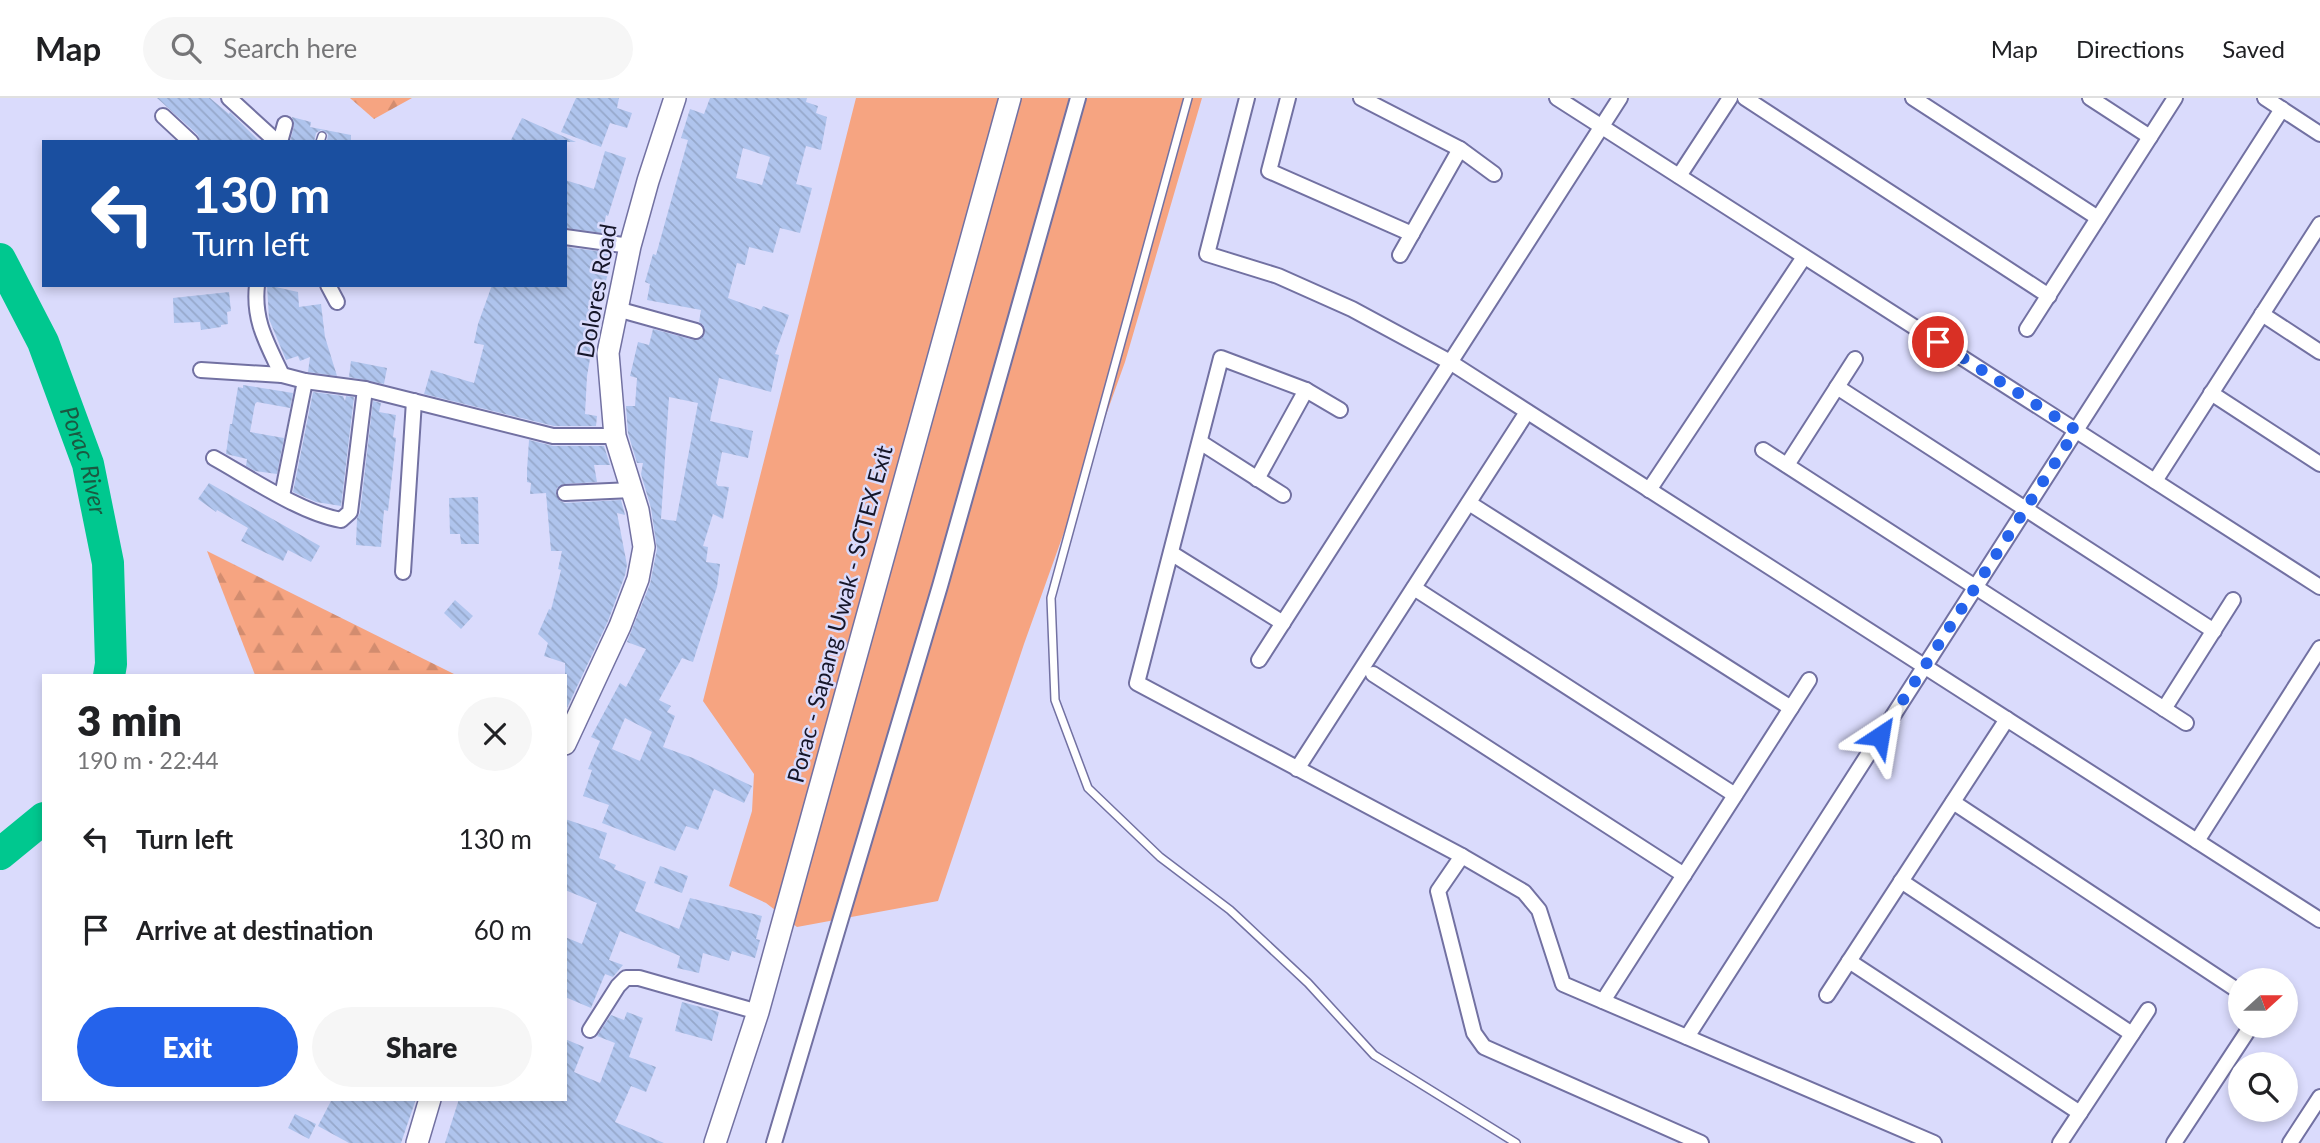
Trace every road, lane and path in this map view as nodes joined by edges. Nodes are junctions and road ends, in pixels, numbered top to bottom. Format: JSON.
{"nodes":[{"id":1,"x":229,"y":98,"type":"edge"},
{"id":2,"x":676,"y":98,"type":"edge"},
{"id":3,"x":1010,"y":98,"type":"edge"},
{"id":4,"x":1079,"y":98,"type":"edge"},
{"id":5,"x":1188,"y":98,"type":"edge"},
{"id":6,"x":1247,"y":98,"type":"edge"},
{"id":7,"x":1288,"y":98,"type":"edge"},
{"id":8,"x":1361,"y":98,"type":"edge"},
{"id":9,"x":1557,"y":98,"type":"edge"},
{"id":10,"x":1620,"y":98,"type":"edge"},
{"id":11,"x":1730,"y":98,"type":"edge"},
{"id":12,"x":1745,"y":98,"type":"edge"},
{"id":13,"x":1913,"y":98,"type":"edge"},
{"id":14,"x":2090,"y":98,"type":"edge"},
{"id":15,"x":2175,"y":98,"type":"edge"},
{"id":16,"x":2264,"y":98,"type":"edge"},
{"id":17,"x":2281,"y":109,"type":"junction"},
{"id":18,"x":163,"y":116,"type":"dead end"},
{"id":19,"x":285,"y":124,"type":"dead end"},
{"id":20,"x":1601,"y":126,"type":"junction"},
{"id":21,"x":2320,"y":134,"type":"edge"},
{"id":22,"x":2150,"y":137,"type":"junction"},
{"id":23,"x":189,"y":140,"type":"edge"},
{"id":24,"x":276,"y":140,"type":"edge"},
{"id":25,"x":279,"y":140,"type":"edge"},
{"id":26,"x":1460,"y":149,"type":"junction"},
{"id":27,"x":1494,"y":174,"type":"dead end"},
{"id":28,"x":1679,"y":176,"type":"junction"},
{"id":29,"x":2098,"y":218,"type":"junction"},
{"id":30,"x":2320,"y":224,"type":"edge"},
{"id":31,"x":1412,"y":234,"type":"junction"},
{"id":32,"x":567,"y":237,"type":"edge"},
{"id":33,"x":2315,"y":242,"type":"edge"},
{"id":34,"x":630,"y":246,"type":"junction"},
{"id":35,"x":1400,"y":255,"type":"dead end"},
{"id":36,"x":1804,"y":257,"type":"junction"},
{"id":37,"x":257,"y":287,"type":"edge"},
{"id":38,"x":329,"y":287,"type":"edge"},
{"id":39,"x":2049,"y":296,"type":"junction"},
{"id":40,"x":337,"y":302,"type":"dead end"},
{"id":41,"x":617,"y":309,"type":"junction"},
{"id":42,"x":2262,"y":314,"type":"junction"},
{"id":43,"x":2027,"y":329,"type":"dead end"},
{"id":44,"x":696,"y":331,"type":"dead end"},
{"id":45,"x":2320,"y":352,"type":"edge"},
{"id":46,"x":1855,"y":359,"type":"dead end"},
{"id":47,"x":1450,"y":362,"type":"junction"},
{"id":48,"x":201,"y":370,"type":"dead end"},
{"id":49,"x":282,"y":375,"type":"junction"},
{"id":50,"x":304,"y":381,"type":"junction"},
{"id":51,"x":1837,"y":387,"type":"junction"},
{"id":52,"x":365,"y":389,"type":"junction"},
{"id":53,"x":1306,"y":390,"type":"junction"},
{"id":54,"x":2211,"y":393,"type":"junction"},
{"id":55,"x":414,"y":401,"type":"junction"},
{"id":56,"x":1340,"y":410,"type":"dead end"},
{"id":57,"x":1527,"y":411,"type":"junction"},
{"id":58,"x":2076,"y":430,"type":"junction"},
{"id":59,"x":615,"y":436,"type":"junction"},
{"id":60,"x":1200,"y":442,"type":"junction"},
{"id":61,"x":1763,"y":450,"type":"dead end"},
{"id":62,"x":214,"y":458,"type":"dead end"},
{"id":63,"x":2320,"y":464,"type":"edge"},
{"id":64,"x":1787,"y":465,"type":"junction"},
{"id":65,"x":1257,"y":479,"type":"junction"},
{"id":66,"x":2155,"y":481,"type":"junction"},
{"id":67,"x":1649,"y":489,"type":"junction"},
{"id":68,"x":632,"y":490,"type":"junction"},
{"id":69,"x":565,"y":493,"type":"dead end"},
{"id":70,"x":1283,"y":495,"type":"dead end"},
{"id":71,"x":282,"y":496,"type":"junction"},
{"id":72,"x":1469,"y":503,"type":"junction"},
{"id":73,"x":2025,"y":509,"type":"junction"},
{"id":74,"x":1171,"y":553,"type":"junction"},
{"id":75,"x":403,"y":572,"type":"dead end"},
{"id":76,"x":1975,"y":587,"type":"junction"},
{"id":77,"x":2320,"y":587,"type":"edge"},
{"id":78,"x":1414,"y":588,"type":"junction"},
{"id":79,"x":2233,"y":600,"type":"dead end"},
{"id":80,"x":1283,"y":623,"type":"junction"},
{"id":81,"x":2214,"y":631,"type":"junction"},
{"id":82,"x":2320,"y":649,"type":"edge"},
{"id":83,"x":1259,"y":660,"type":"dead end"},
{"id":84,"x":1924,"y":666,"type":"junction"},
{"id":85,"x":1373,"y":674,"type":"dead end"},
{"id":86,"x":1809,"y":680,"type":"dead end"},
{"id":87,"x":1791,"y":708,"type":"junction"},
{"id":88,"x":2164,"y":709,"type":"junction"},
{"id":89,"x":2007,"y":719,"type":"junction"},
{"id":90,"x":2186,"y":723,"type":"dead end"},
{"id":91,"x":567,"y":740,"type":"edge"},
{"id":92,"x":1297,"y":769,"type":"junction"},
{"id":93,"x":1735,"y":795,"type":"junction"},
{"id":94,"x":1953,"y":802,"type":"junction"},
{"id":95,"x":2197,"y":841,"type":"junction"},
{"id":96,"x":1462,"y":856,"type":"junction"},
{"id":97,"x":1684,"y":875,"type":"junction"},
{"id":98,"x":1901,"y":881,"type":"junction"},
{"id":99,"x":2320,"y":920,"type":"edge"},
{"id":100,"x":1849,"y":961,"type":"junction"},
{"id":101,"x":2228,"y":984,"type":"edge"},
{"id":102,"x":1827,"y":995,"type":"dead end"},
{"id":103,"x":1603,"y":1001,"type":"junction"},
{"id":104,"x":2148,"y":1010,"type":"dead end"},
{"id":105,"x":758,"y":1012,"type":"junction"},
{"id":106,"x":590,"y":1030,"type":"dead end"},
{"id":107,"x":2132,"y":1034,"type":"junction"},
{"id":108,"x":1687,"y":1037,"type":"junction"},
{"id":109,"x":2243,"y":1038,"type":"edge"},
{"id":110,"x":2320,"y":1097,"type":"edge"},
{"id":111,"x":429,"y":1101,"type":"edge"},
{"id":112,"x":2080,"y":1113,"type":"junction"},
{"id":113,"x":417,"y":1143,"type":"edge"},
{"id":114,"x":715,"y":1143,"type":"edge"},
{"id":115,"x":774,"y":1143,"type":"edge"},
{"id":116,"x":1516,"y":1143,"type":"edge"},
{"id":117,"x":1701,"y":1143,"type":"edge"},
{"id":118,"x":1934,"y":1143,"type":"edge"},
{"id":119,"x":2060,"y":1143,"type":"edge"},
{"id":120,"x":2174,"y":1143,"type":"edge"},
{"id":121,"x":2290,"y":1143,"type":"edge"}],
"edges":[{"from":1,"to":24,"type":"street"},
{"from":2,"to":34,"type":"main road","name":"Dolores Road"},
{"from":3,"to":105,"type":"main road","name":"Porac - Sapang Uwak - SCTEX Exit"},
{"from":4,"to":115,"type":"street"},
{"from":5,"to":116,"type":"lane"},
{"from":6,"to":47,"type":"street"},
{"from":7,"to":31,"type":"street"},
{"from":8,"to":26,"type":"street"},
{"from":9,"to":20,"type":"street"},
{"from":10,"to":20,"type":"street"},
{"from":11,"to":28,"type":"street"},
{"from":12,"to":39,"type":"street"},
{"from":13,"to":29,"type":"street"},
{"from":14,"to":22,"type":"street"},
{"from":15,"to":22,"type":"street"},
{"from":16,"to":17,"type":"street"},
{"from":17,"to":21,"type":"street"},
{"from":17,"to":58,"type":"street"},
{"from":18,"to":23,"type":"street"},
{"from":19,"to":25,"type":"street"},
{"from":20,"to":28,"type":"street"},
{"from":20,"to":47,"type":"street"},
{"from":22,"to":29,"type":"street"},
{"from":26,"to":27,"type":"street"},
{"from":26,"to":31,"type":"street"},
{"from":28,"to":36,"type":"street"},
{"from":29,"to":39,"type":"street"},
{"from":30,"to":33,"type":"street"},
{"from":31,"to":35,"type":"street"},
{"from":32,"to":34,"type":"street"},
{"from":33,"to":42,"type":"street"},
{"from":34,"to":41,"type":"main road","name":"Dolores Road"},
{"from":36,"to":58,"type":"street"},
{"from":36,"to":67,"type":"street"},
{"from":37,"to":49,"type":"street"},
{"from":38,"to":40,"type":"street"},
{"from":39,"to":43,"type":"street"},
{"from":41,"to":44,"type":"street"},
{"from":41,"to":59,"type":"main road","name":"Dolores Road"},
{"from":42,"to":45,"type":"street"},
{"from":42,"to":54,"type":"street"},
{"from":46,"to":51,"type":"street"},
{"from":47,"to":57,"type":"street"},
{"from":47,"to":80,"type":"street"},
{"from":48,"to":49,"type":"street"},
{"from":49,"to":50,"type":"street"},
{"from":50,"to":52,"type":"street"},
{"from":50,"to":71,"type":"street"},
{"from":51,"to":64,"type":"street"},
{"from":51,"to":73,"type":"street"},
{"from":52,"to":55,"type":"street"},
{"from":52,"to":71,"type":"street"},
{"from":53,"to":56,"type":"street"},
{"from":53,"to":60,"type":"street"},
{"from":53,"to":65,"type":"street"},
{"from":54,"to":63,"type":"street"},
{"from":54,"to":66,"type":"street"},
{"from":55,"to":59,"type":"street"},
{"from":55,"to":75,"type":"street"},
{"from":57,"to":67,"type":"street"},
{"from":57,"to":72,"type":"street"},
{"from":58,"to":66,"type":"street"},
{"from":58,"to":73,"type":"street"},
{"from":59,"to":68,"type":"main road","name":"Dolores Road"},
{"from":60,"to":65,"type":"street"},
{"from":60,"to":74,"type":"street"},
{"from":61,"to":64,"type":"street"},
{"from":62,"to":71,"type":"street"},
{"from":64,"to":76,"type":"street"},
{"from":65,"to":70,"type":"street"},
{"from":66,"to":77,"type":"street"},
{"from":67,"to":84,"type":"street"},
{"from":68,"to":69,"type":"street"},
{"from":68,"to":91,"type":"main road","name":"Dolores Road"},
{"from":72,"to":78,"type":"street"},
{"from":72,"to":87,"type":"street"},
{"from":73,"to":76,"type":"street"},
{"from":73,"to":81,"type":"street"},
{"from":74,"to":80,"type":"street"},
{"from":74,"to":92,"type":"street"},
{"from":76,"to":84,"type":"street"},
{"from":76,"to":88,"type":"street"},
{"from":78,"to":92,"type":"street"},
{"from":78,"to":93,"type":"street"},
{"from":79,"to":81,"type":"street"},
{"from":80,"to":83,"type":"street"},
{"from":81,"to":88,"type":"street"},
{"from":82,"to":95,"type":"street"},
{"from":84,"to":89,"type":"street"},
{"from":84,"to":108,"type":"street"},
{"from":85,"to":97,"type":"street"},
{"from":86,"to":87,"type":"street"},
{"from":87,"to":93,"type":"street"},
{"from":88,"to":90,"type":"street"},
{"from":89,"to":94,"type":"street"},
{"from":89,"to":95,"type":"street"},
{"from":92,"to":96,"type":"street"},
{"from":93,"to":97,"type":"street"},
{"from":94,"to":98,"type":"street"},
{"from":94,"to":101,"type":"street"},
{"from":95,"to":99,"type":"street"},
{"from":96,"to":103,"type":"street"},
{"from":96,"to":117,"type":"street"},
{"from":97,"to":103,"type":"street"},
{"from":98,"to":100,"type":"street"},
{"from":98,"to":107,"type":"street"},
{"from":100,"to":102,"type":"street"},
{"from":100,"to":112,"type":"street"},
{"from":103,"to":108,"type":"street"},
{"from":104,"to":107,"type":"street"},
{"from":105,"to":106,"type":"street"},
{"from":105,"to":114,"type":"main road","name":"Porac - Sapang Uwak - SCTEX Exit"},
{"from":107,"to":112,"type":"street"},
{"from":108,"to":118,"type":"street"},
{"from":109,"to":120,"type":"street"},
{"from":110,"to":121,"type":"street"},
{"from":111,"to":113,"type":"main road"},
{"from":112,"to":119,"type":"street"}]}
